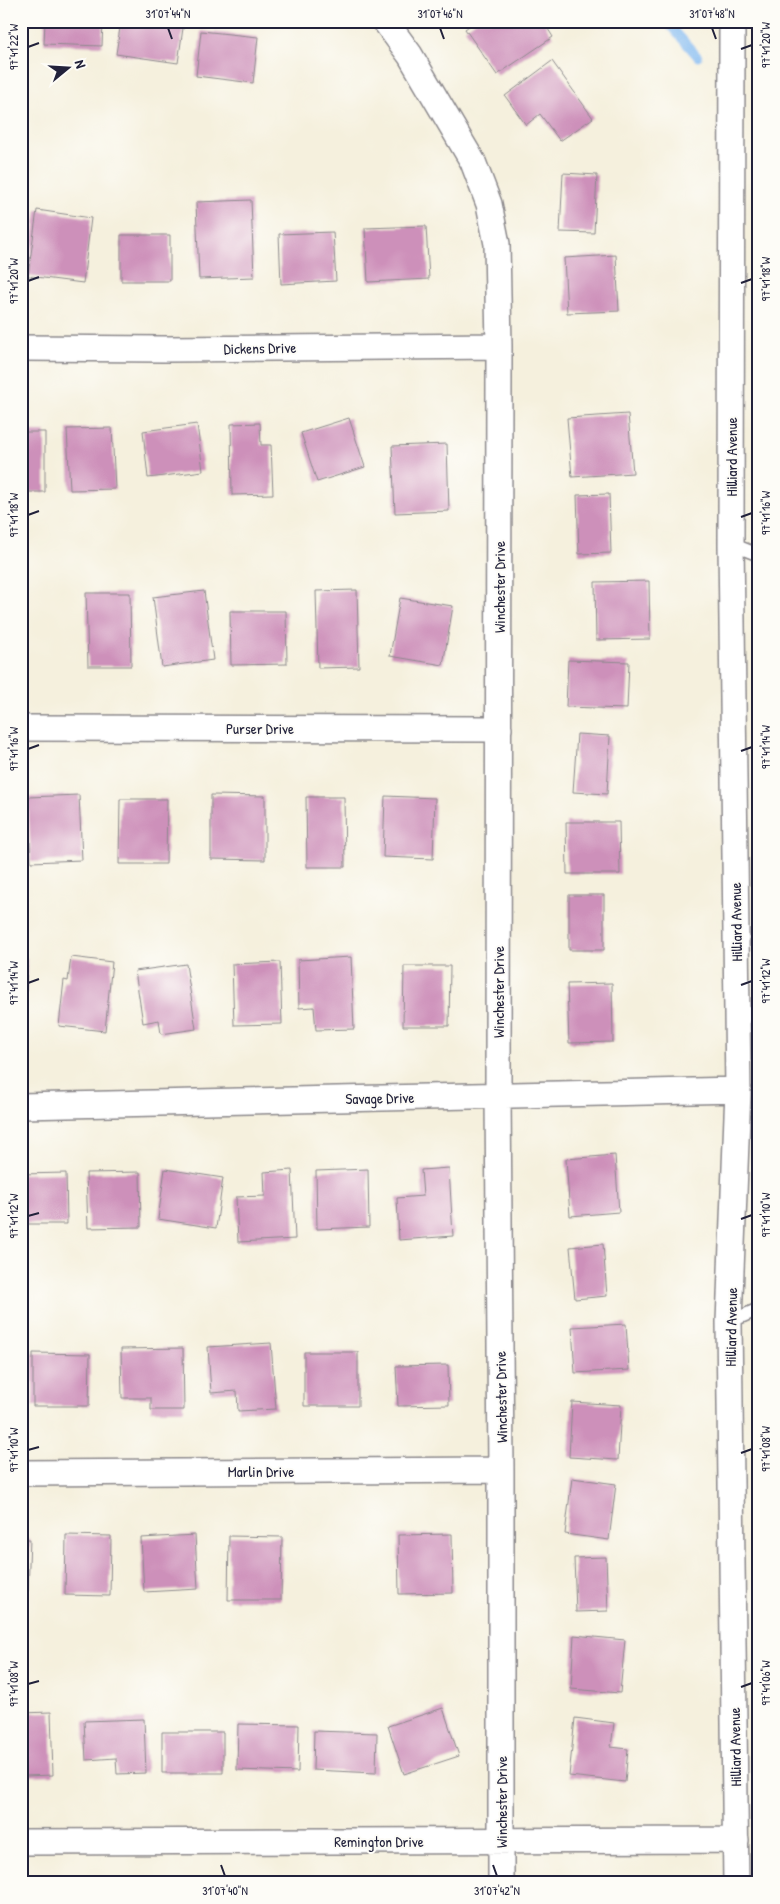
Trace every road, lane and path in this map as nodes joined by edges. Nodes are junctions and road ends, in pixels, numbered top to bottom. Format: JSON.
{"nodes":[{"id":1,"x":385,"y":21,"type":"edge"},
{"id":2,"x":732,"y":21,"type":"edge"},
{"id":3,"x":499,"y":346,"type":"junction"},
{"id":4,"x":21,"y":348,"type":"edge"},
{"id":5,"x":731,"y":544,"type":"junction"},
{"id":6,"x":759,"y":555,"type":"edge"},
{"id":7,"x":21,"y":728,"type":"edge"},
{"id":8,"x":498,"y":728,"type":"junction"},
{"id":9,"x":738,"y":1090,"type":"junction"},
{"id":10,"x":498,"y":1096,"type":"junction"},
{"id":11,"x":21,"y":1106,"type":"edge"},
{"id":12,"x":759,"y":1309,"type":"edge"},
{"id":13,"x":730,"y":1322,"type":"junction"},
{"id":14,"x":501,"y":1470,"type":"junction"},
{"id":15,"x":21,"y":1473,"type":"edge"},
{"id":16,"x":501,"y":1840,"type":"junction"},
{"id":17,"x":736,"y":1840,"type":"junction"},
{"id":18,"x":21,"y":1842,"type":"edge"},
{"id":19,"x":501,"y":1883,"type":"edge"},
{"id":20,"x":736,"y":1883,"type":"edge"}],
"edges":[{"from":1,"to":3,"type":"street","name":"Winchester Drive"},
{"from":2,"to":5,"type":"street","name":"Hilliard Avenue"},
{"from":3,"to":4,"type":"street","name":"Dickens Drive"},
{"from":3,"to":8,"type":"street","name":"Winchester Drive"},
{"from":5,"to":6,"type":"lane"},
{"from":5,"to":9,"type":"street","name":"Hilliard Avenue"},
{"from":7,"to":8,"type":"street","name":"Purser Drive"},
{"from":8,"to":10,"type":"street","name":"Winchester Drive"},
{"from":9,"to":10,"type":"street","name":"Savage Drive"},
{"from":9,"to":13,"type":"street","name":"Hilliard Avenue"},
{"from":10,"to":11,"type":"street","name":"Savage Drive"},
{"from":10,"to":14,"type":"street","name":"Winchester Drive"},
{"from":12,"to":13,"type":"lane"},
{"from":13,"to":17,"type":"street","name":"Hilliard Avenue"},
{"from":14,"to":15,"type":"street","name":"Marlin Drive"},
{"from":14,"to":16,"type":"street","name":"Winchester Drive"},
{"from":16,"to":17,"type":"street","name":"Remington Drive"},
{"from":16,"to":18,"type":"street","name":"Remington Drive"},
{"from":16,"to":19,"type":"street","name":"Winchester Drive"},
{"from":17,"to":20,"type":"street","name":"Hilliard Avenue"}]}
